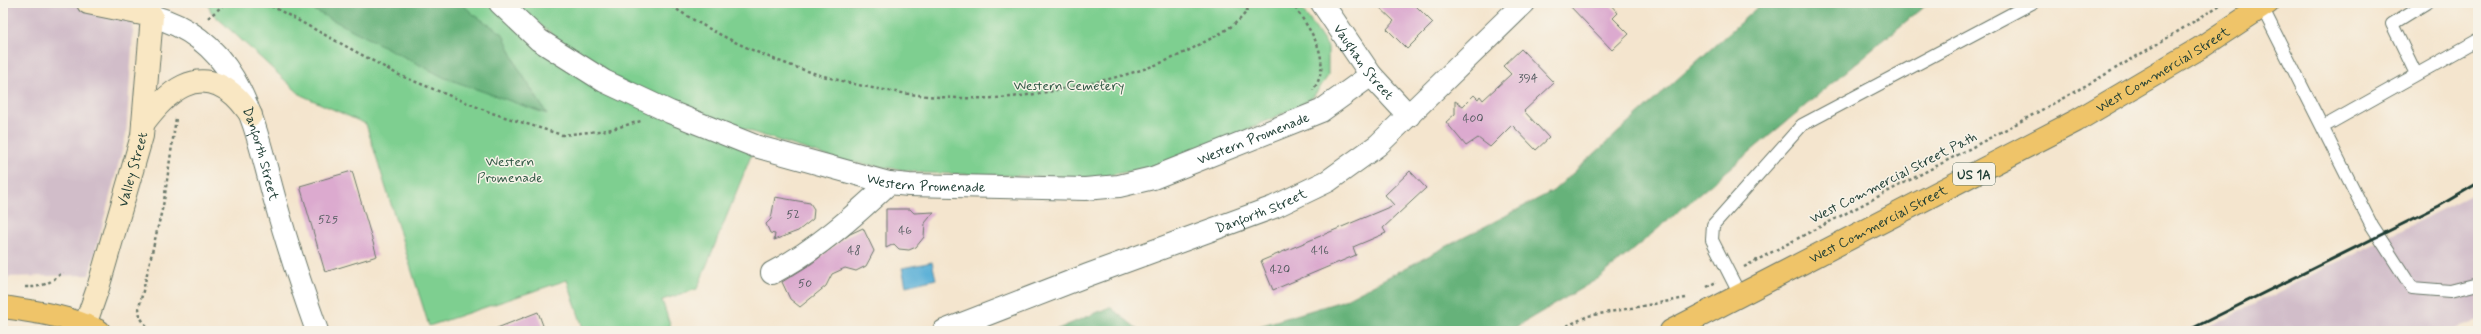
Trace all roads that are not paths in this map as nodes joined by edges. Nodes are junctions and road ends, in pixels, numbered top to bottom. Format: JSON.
{"nodes":[{"id":1,"x":88,"y":3,"type":"edge"},
{"id":2,"x":500,"y":3,"type":"edge"},
{"id":3,"x":1322,"y":3,"type":"edge"},
{"id":4,"x":1524,"y":3,"type":"edge"},
{"id":5,"x":2032,"y":3,"type":"edge"},
{"id":6,"x":2426,"y":3,"type":"edge"},
{"id":7,"x":2265,"y":5,"type":"edge"},
{"id":8,"x":153,"y":10,"type":"edge"},
{"id":9,"x":2478,"y":40,"type":"edge"},
{"id":10,"x":2416,"y":74,"type":"junction"},
{"id":11,"x":1371,"y":75,"type":"junction"},
{"id":12,"x":251,"y":115,"type":"junction"},
{"id":13,"x":1409,"y":116,"type":"junction"},
{"id":14,"x":143,"y":124,"type":"junction"},
{"id":15,"x":2323,"y":128,"type":"junction"},
{"id":16,"x":888,"y":183,"type":"junction"},
{"id":17,"x":772,"y":273,"type":"dead end"},
{"id":18,"x":2478,"y":284,"type":"edge"},
{"id":19,"x":1740,"y":295,"type":"junction"},
{"id":20,"x":3,"y":307,"type":"edge"},
{"id":21,"x":89,"y":329,"type":"edge"},
{"id":22,"x":317,"y":331,"type":"edge"},
{"id":23,"x":944,"y":331,"type":"edge"},
{"id":24,"x":1671,"y":331,"type":"edge"}],
"edges":[{"from":1,"to":8,"type":"main road"},
{"from":2,"to":16,"type":"street","name":"Western Promenade"},
{"from":3,"to":11,"type":"street","name":"Vaughan Street"},
{"from":4,"to":13,"type":"street","name":"Danforth Street"},
{"from":5,"to":19,"type":"lane"},
{"from":6,"to":10,"type":"lane"},
{"from":7,"to":15,"type":"lane"},
{"from":7,"to":19,"type":"main road","name":"West Commercial Street","number":"US 1A"},
{"from":8,"to":12,"type":"street","name":"Danforth Street"},
{"from":8,"to":14,"type":"main road","name":"Valley Street"},
{"from":9,"to":10,"type":"lane"},
{"from":10,"to":15,"type":"lane"},
{"from":11,"to":13,"type":"street","name":"Vaughan Street"},
{"from":11,"to":16,"type":"street","name":"Western Promenade"},
{"from":12,"to":14,"type":"main road"},
{"from":12,"to":22,"type":"street","name":"Danforth Street"},
{"from":13,"to":23,"type":"street","name":"Danforth Street"},
{"from":14,"to":21,"type":"main road","name":"Valley Street"},
{"from":15,"to":18,"type":"lane"},
{"from":16,"to":17,"type":"street"},
{"from":19,"to":24,"type":"main road","name":"West Commercial Street","number":"US 1A"},
{"from":20,"to":21,"type":"main road"}]}
